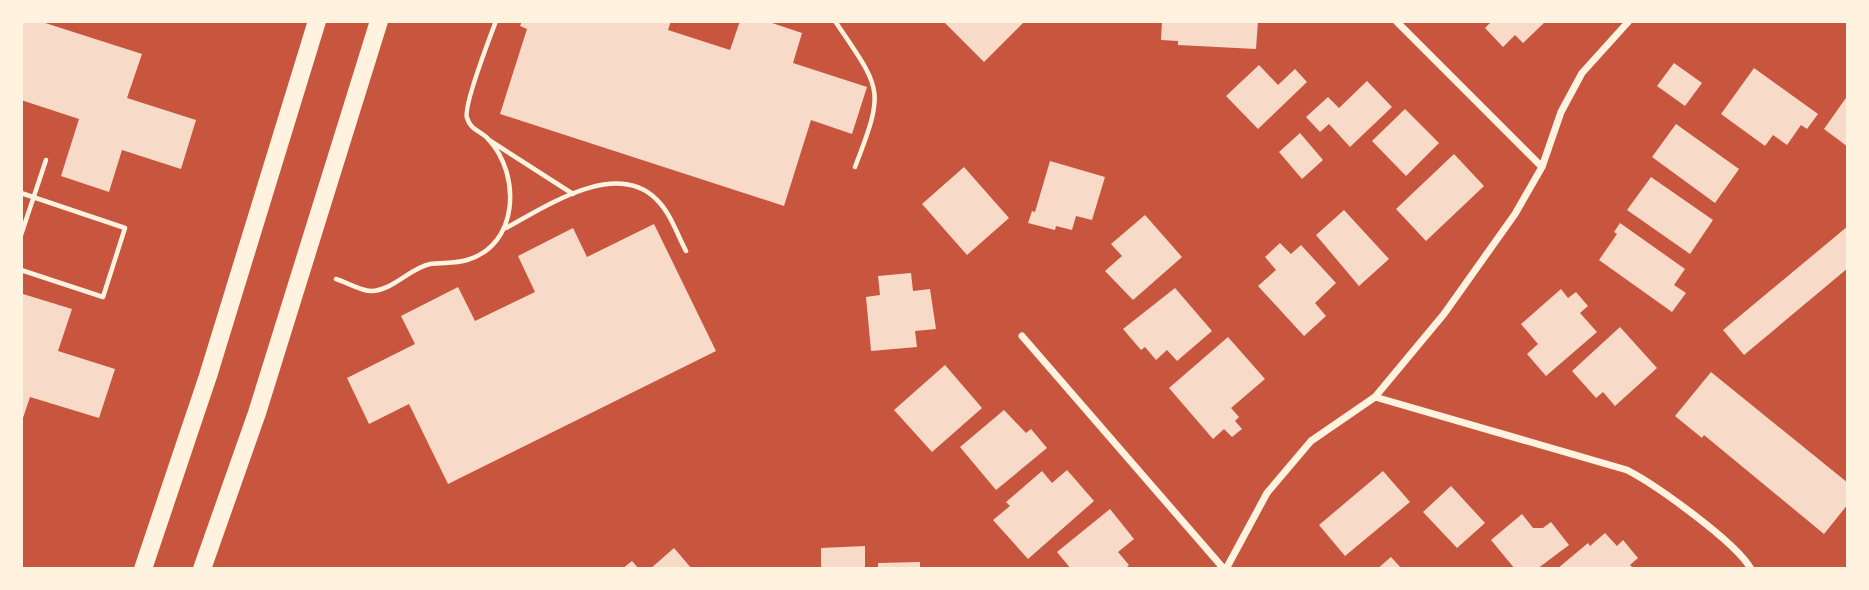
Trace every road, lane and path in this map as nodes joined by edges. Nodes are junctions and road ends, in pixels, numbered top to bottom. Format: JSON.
{"nodes":[{"id":1,"x":317,"y":21,"type":"edge"},
{"id":2,"x":379,"y":21,"type":"edge"},
{"id":3,"x":496,"y":21,"type":"edge"},
{"id":4,"x":835,"y":21,"type":"edge"},
{"id":5,"x":1396,"y":21,"type":"edge"},
{"id":6,"x":1629,"y":21,"type":"edge"},
{"id":7,"x":489,"y":139,"type":"junction"},
{"id":8,"x":46,"y":160,"type":"dead end"},
{"id":9,"x":855,"y":167,"type":"dead end"},
{"id":10,"x":1542,"y":167,"type":"junction"},
{"id":11,"x":21,"y":193,"type":"edge"},
{"id":12,"x":573,"y":194,"type":"junction"},
{"id":13,"x":33,"y":197,"type":"junction"},
{"id":14,"x":505,"y":228,"type":"junction"},
{"id":15,"x":21,"y":235,"type":"edge"},
{"id":16,"x":686,"y":251,"type":"dead end"},
{"id":17,"x":21,"y":270,"type":"edge"},
{"id":18,"x":336,"y":279,"type":"dead end"},
{"id":19,"x":1022,"y":335,"type":"dead end"},
{"id":20,"x":1375,"y":397,"type":"junction"},
{"id":21,"x":143,"y":569,"type":"edge"},
{"id":22,"x":202,"y":569,"type":"edge"},
{"id":23,"x":1225,"y":569,"type":"edge"},
{"id":24,"x":1751,"y":569,"type":"edge"}],
"edges":[{"from":1,"to":21,"type":"main road"},
{"from":2,"to":22,"type":"main road"},
{"from":3,"to":7,"type":"path"},
{"from":4,"to":9,"type":"path"},
{"from":5,"to":10,"type":"street"},
{"from":6,"to":10,"type":"street"},
{"from":7,"to":12,"type":"path"},
{"from":7,"to":14,"type":"path"},
{"from":8,"to":13,"type":"path"},
{"from":10,"to":20,"type":"street"},
{"from":11,"to":13,"type":"path"},
{"from":12,"to":14,"type":"path"},
{"from":12,"to":16,"type":"path"},
{"from":13,"to":15,"type":"path"},
{"from":13,"to":17,"type":"path"},
{"from":14,"to":18,"type":"path"},
{"from":19,"to":23,"type":"street"},
{"from":20,"to":23,"type":"street"},
{"from":20,"to":24,"type":"street"}]}
